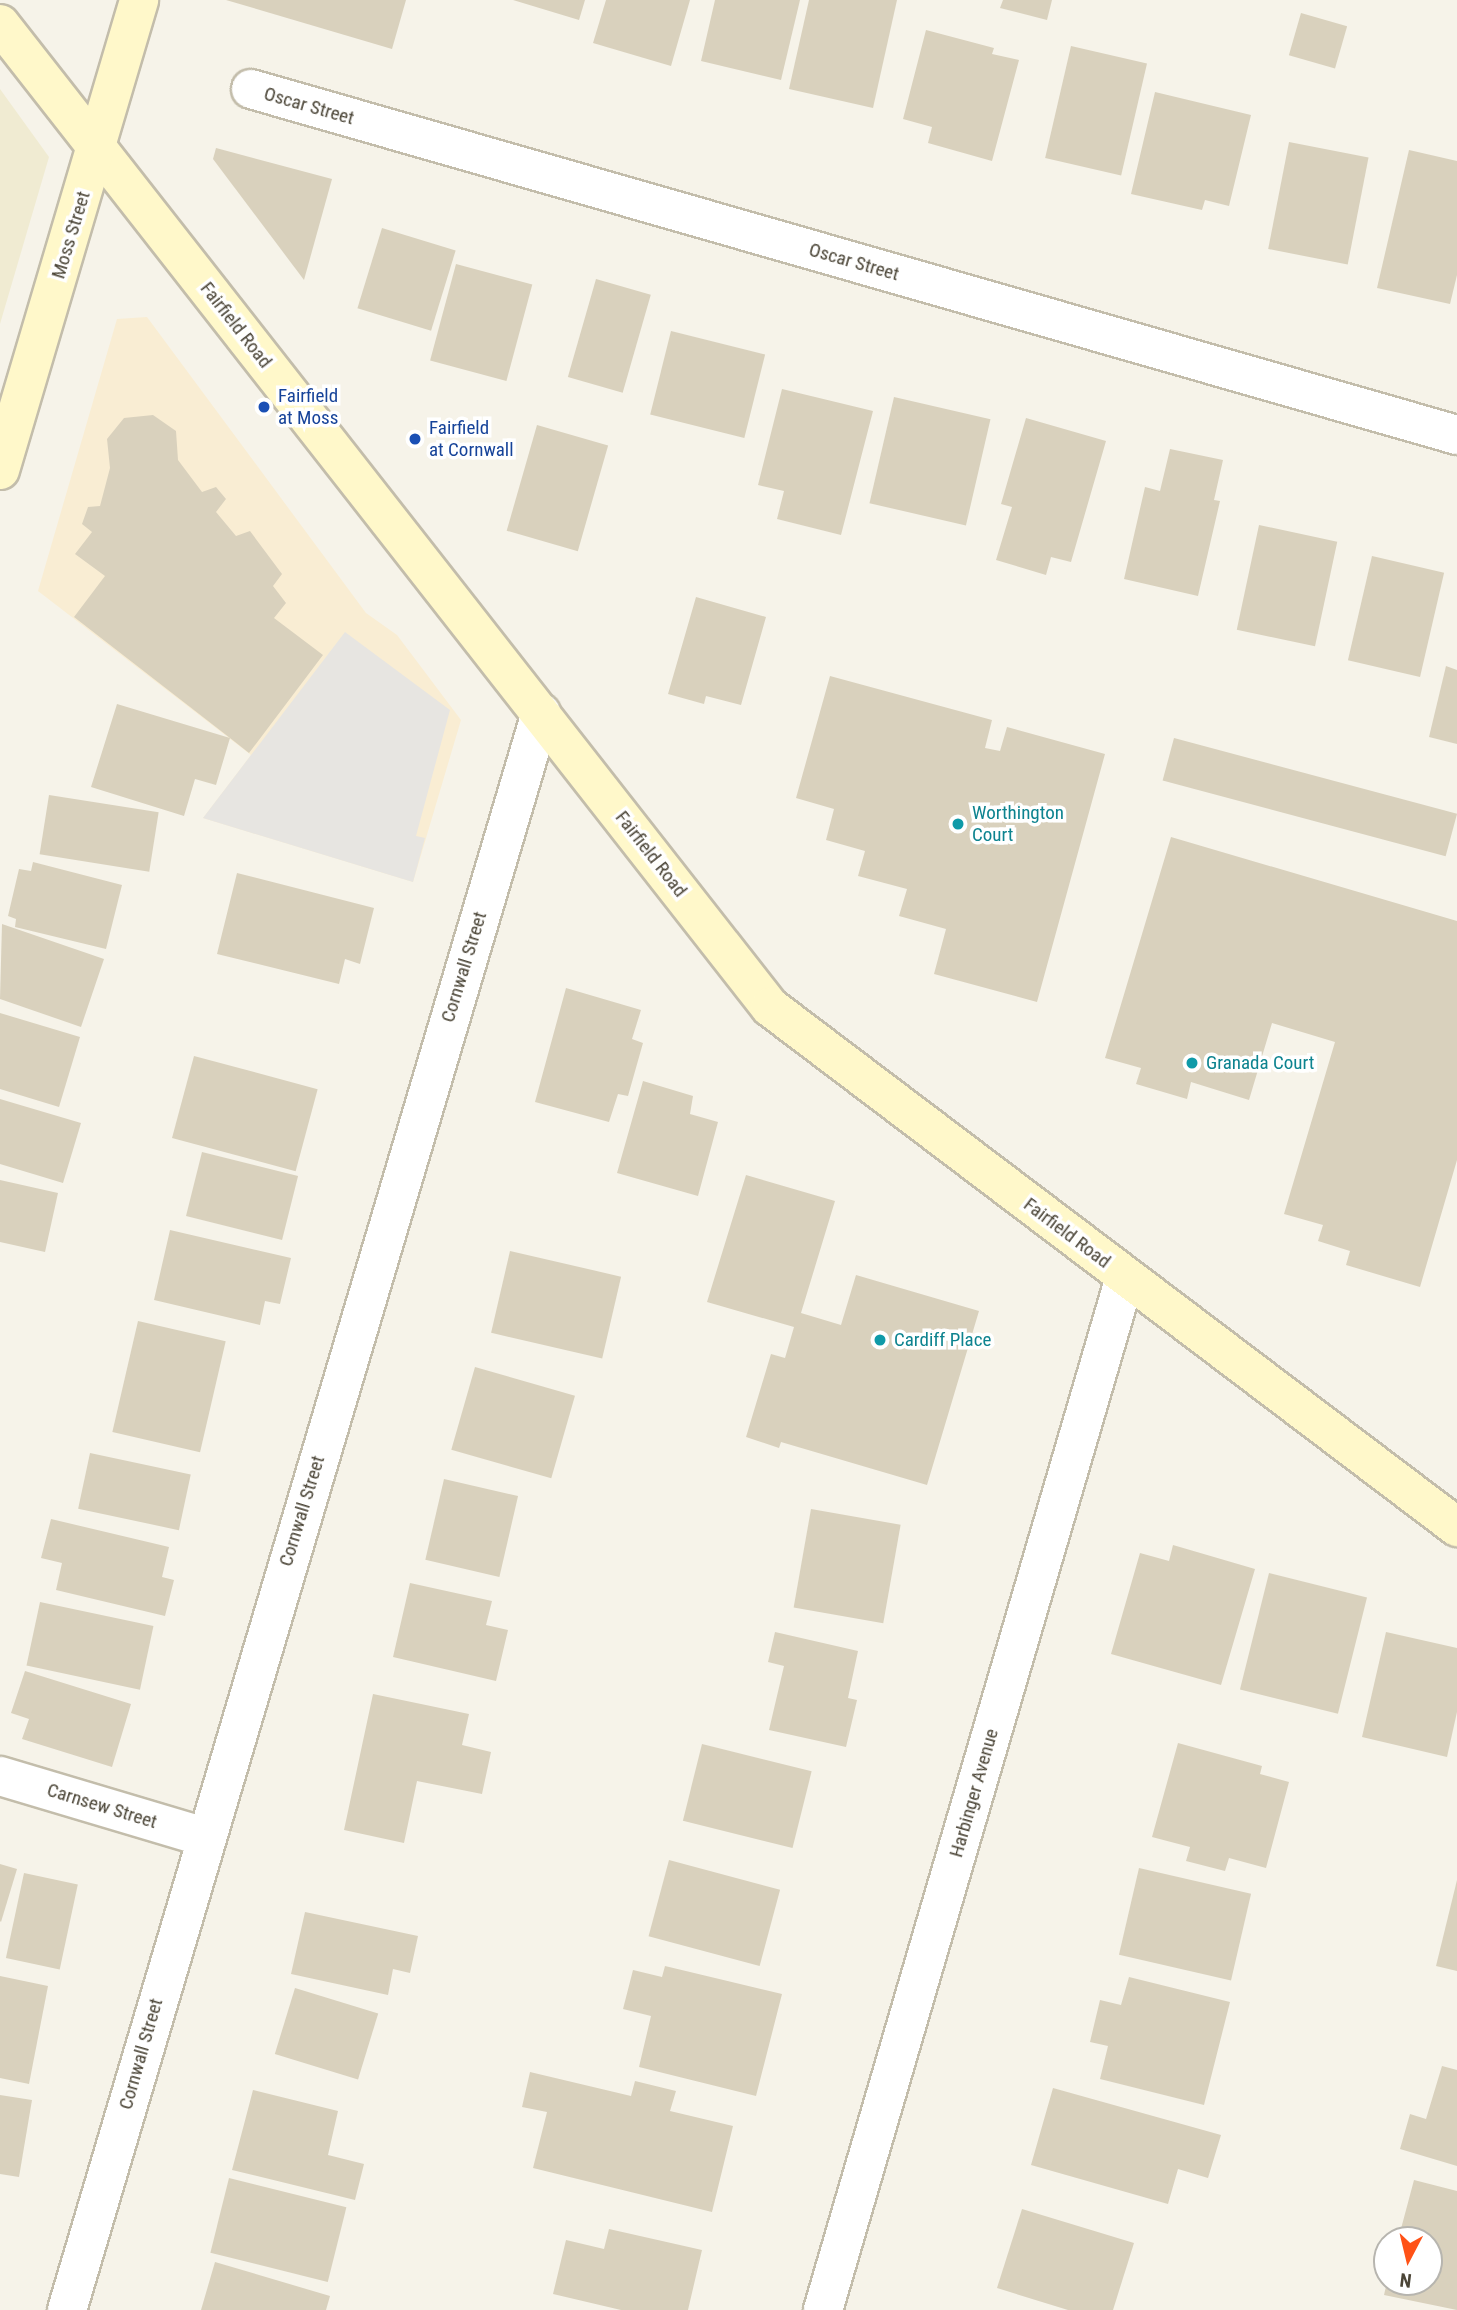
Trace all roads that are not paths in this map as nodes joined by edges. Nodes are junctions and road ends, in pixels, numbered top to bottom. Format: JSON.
{"nodes":[{"id":1,"x":139,"y":0,"type":"edge"},
{"id":2,"x":0,"y":24,"type":"edge"},
{"id":3,"x":251,"y":89,"type":"dead end"},
{"id":4,"x":97,"y":149,"type":"junction"},
{"id":5,"x":1457,"y":435,"type":"edge"},
{"id":6,"x":0,"y":470,"type":"edge"},
{"id":7,"x":541,"y":713,"type":"junction"},
{"id":8,"x":1125,"y":1277,"type":"junction"},
{"id":9,"x":1457,"y":1527,"type":"edge"},
{"id":10,"x":0,"y":1776,"type":"edge"},
{"id":11,"x":204,"y":1837,"type":"junction"},
{"id":12,"x":67,"y":2310,"type":"edge"},
{"id":13,"x":823,"y":2310,"type":"edge"}],
"edges":[{"from":1,"to":4,"type":"street","name":"Moss Street"},
{"from":2,"to":4,"type":"street","name":"Fairfield Road"},
{"from":3,"to":5,"type":"street","name":"Oscar Street"},
{"from":4,"to":6,"type":"street","name":"Moss Street"},
{"from":4,"to":7,"type":"street","name":"Fairfield Road"},
{"from":7,"to":8,"type":"street","name":"Fairfield Road"},
{"from":7,"to":11,"type":"street","name":"Cornwall Street"},
{"from":8,"to":9,"type":"street","name":"Fairfield Road"},
{"from":8,"to":13,"type":"street","name":"Harbinger Avenue"},
{"from":10,"to":11,"type":"street","name":"Carnsew Street"},
{"from":11,"to":12,"type":"street","name":"Cornwall Street"}]}
